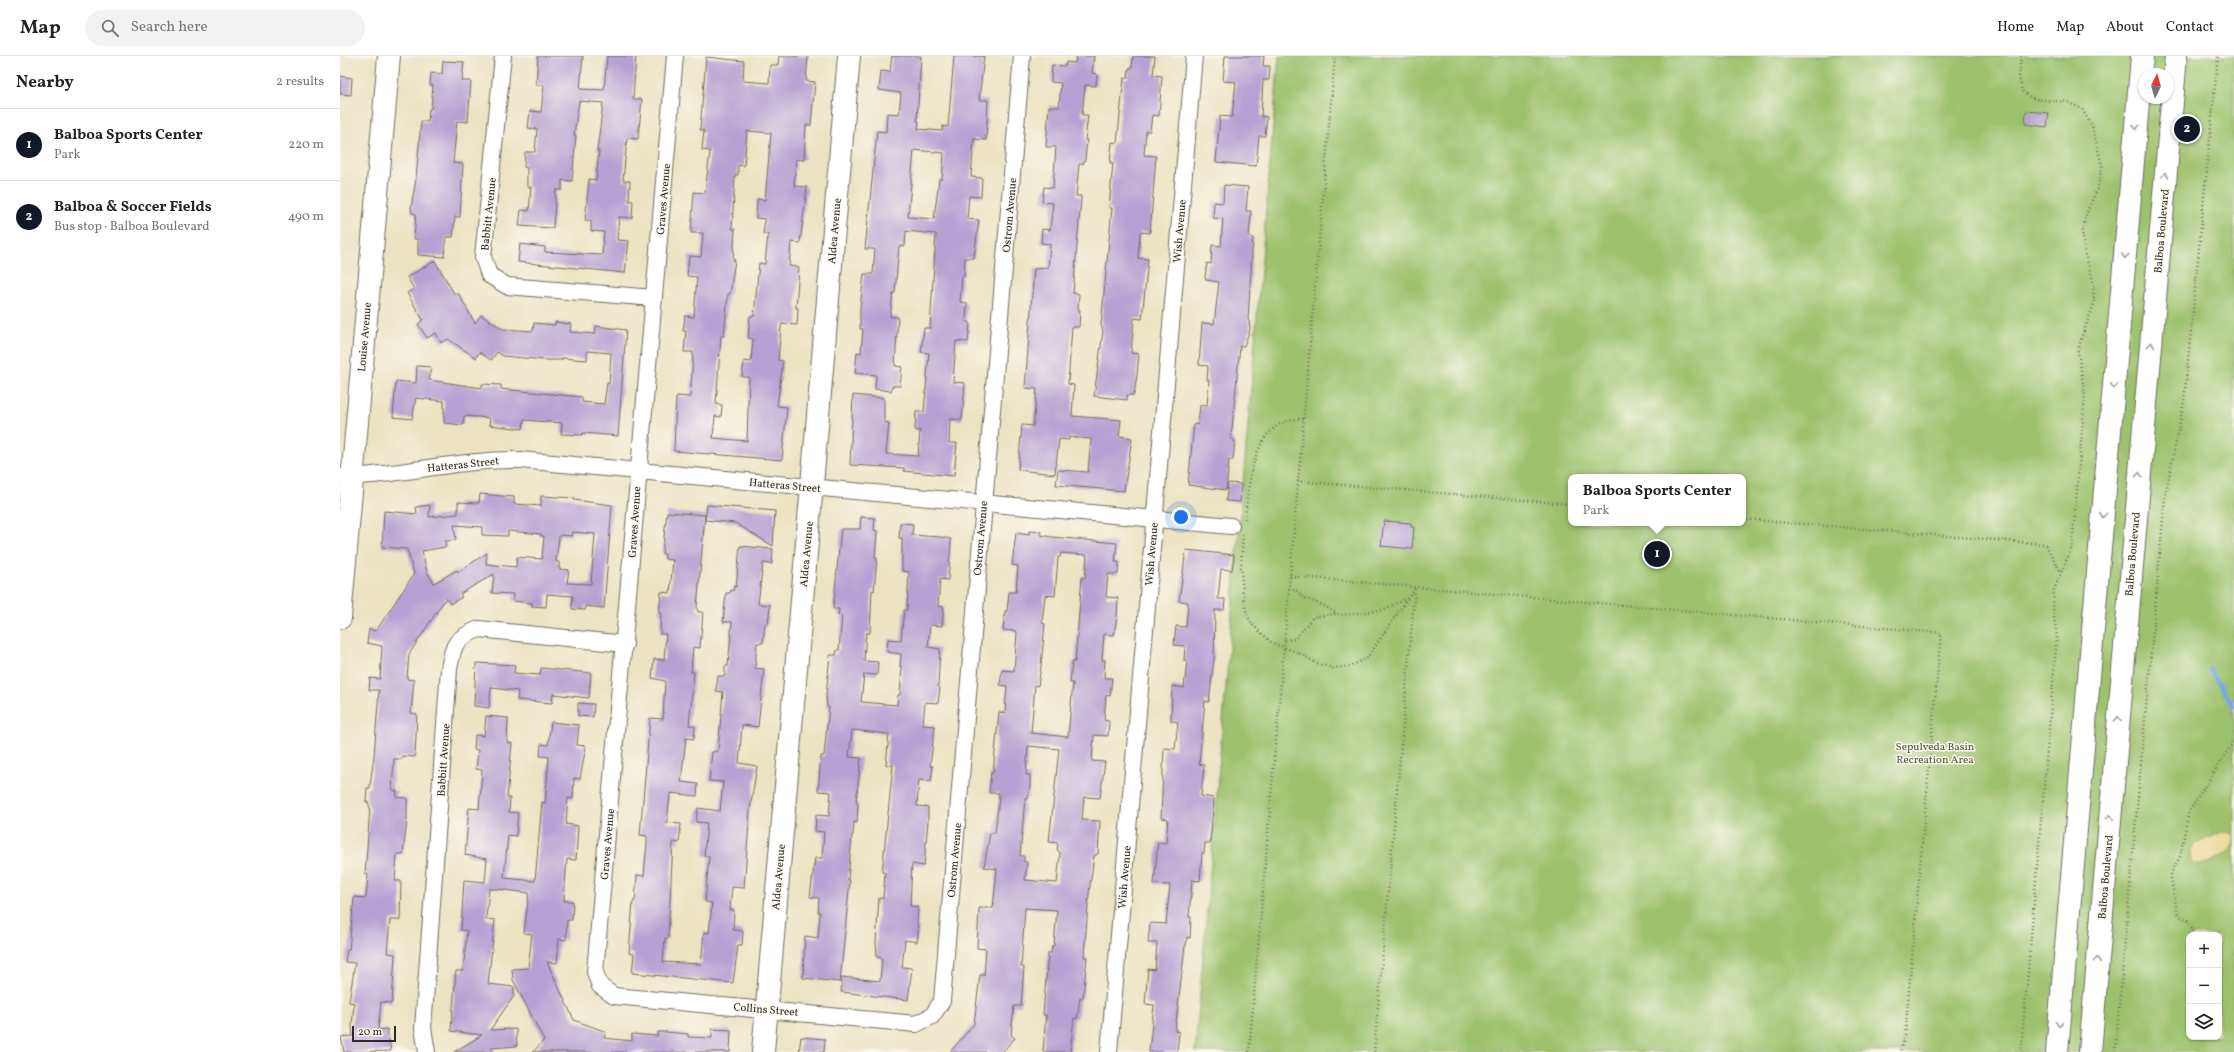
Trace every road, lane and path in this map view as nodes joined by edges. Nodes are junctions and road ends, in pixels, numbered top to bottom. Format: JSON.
{"nodes":[{"id":1,"x":389,"y":56,"type":"edge"},
{"id":2,"x":503,"y":56,"type":"edge"},
{"id":3,"x":675,"y":56,"type":"edge"},
{"id":4,"x":849,"y":56,"type":"edge"},
{"id":5,"x":1022,"y":56,"type":"edge"},
{"id":6,"x":1194,"y":56,"type":"edge"},
{"id":7,"x":1335,"y":56,"type":"edge"},
{"id":8,"x":2021,"y":56,"type":"edge"},
{"id":9,"x":2218,"y":56,"type":"edge"},
{"id":10,"x":2139,"y":104,"type":"edge"},
{"id":11,"x":2170,"y":104,"type":"edge"},
{"id":12,"x":654,"y":298,"type":"junction"},
{"id":13,"x":1303,"y":419,"type":"junction"},
{"id":14,"x":638,"y":471,"type":"junction"},
{"id":15,"x":346,"y":477,"type":"edge"},
{"id":16,"x":1297,"y":481,"type":"junction"},
{"id":17,"x":812,"y":488,"type":"junction"},
{"id":18,"x":983,"y":504,"type":"junction"},
{"id":19,"x":1568,"y":504,"type":"edge"},
{"id":20,"x":1155,"y":519,"type":"junction"},
{"id":21,"x":1746,"y":519,"type":"edge"},
{"id":22,"x":1238,"y":527,"type":"junction"},
{"id":23,"x":2061,"y":574,"type":"junction"},
{"id":24,"x":1290,"y":576,"type":"junction"},
{"id":25,"x":1415,"y":588,"type":"junction"},
{"id":26,"x":1289,"y":589,"type":"junction"},
{"id":27,"x":2096,"y":594,"type":"junction"},
{"id":28,"x":2129,"y":597,"type":"junction"},
{"id":29,"x":1408,"y":598,"type":"junction"},
{"id":30,"x":1337,"y":614,"type":"junction"},
{"id":31,"x":340,"y":618,"type":"edge"},
{"id":32,"x":1285,"y":640,"type":"junction"},
{"id":33,"x":625,"y":644,"type":"junction"},
{"id":34,"x":1285,"y":647,"type":"junction"},
{"id":35,"x":2234,"y":741,"type":"edge"},
{"id":36,"x":2194,"y":932,"type":"edge"},
{"id":37,"x":600,"y":986,"type":"joint"},
{"id":38,"x":2061,"y":996,"type":"junction"},
{"id":39,"x":2094,"y":999,"type":"junction"},
{"id":40,"x":767,"y":1009,"type":"junction"},
{"id":41,"x":932,"y":1016,"type":"joint"},
{"id":42,"x":427,"y":1052,"type":"edge"},
{"id":43,"x":763,"y":1052,"type":"edge"},
{"id":44,"x":1109,"y":1052,"type":"edge"},
{"id":45,"x":1249,"y":1052,"type":"edge"},
{"id":46,"x":1374,"y":1052,"type":"edge"},
{"id":47,"x":1900,"y":1052,"type":"edge"},
{"id":48,"x":2021,"y":1052,"type":"edge"},
{"id":49,"x":2057,"y":1052,"type":"edge"},
{"id":50,"x":2090,"y":1052,"type":"edge"},
{"id":51,"x":2115,"y":1052,"type":"edge"}],
"edges":[{"from":1,"to":15,"type":"main road","name":"Louise Avenue"},
{"from":2,"to":12,"type":"street","name":"Babbitt Avenue"},
{"from":3,"to":12,"type":"street","name":"Graves Avenue"},
{"from":4,"to":17,"type":"main road","name":"Aldea Avenue"},
{"from":5,"to":18,"type":"street","name":"Ostrom Avenue"},
{"from":6,"to":20,"type":"street","name":"Wish Avenue"},
{"from":7,"to":13,"type":"path"},
{"from":8,"to":23,"type":"path"},
{"from":9,"to":51,"type":"path"},
{"from":10,"to":27,"type":"main road","one_way":true},
{"from":28,"to":11,"type":"main road","name":"Balboa Boulevard","one_way":true},
{"from":12,"to":14,"type":"street","name":"Graves Avenue"},
{"from":13,"to":16,"type":"path"},
{"from":13,"to":22,"type":"path"},
{"from":14,"to":15,"type":"street","name":"Hatteras Street"},
{"from":14,"to":17,"type":"street","name":"Hatteras Street"},
{"from":14,"to":33,"type":"street","name":"Graves Avenue"},
{"from":15,"to":31,"type":"main road","name":"Louise Avenue"},
{"from":16,"to":19,"type":"path"},
{"from":16,"to":24,"type":"path"},
{"from":17,"to":18,"type":"street","name":"Hatteras Street"},
{"from":17,"to":40,"type":"main road","name":"Aldea Avenue"},
{"from":18,"to":20,"type":"street","name":"Hatteras Street"},
{"from":18,"to":41,"type":"street","name":"Ostrom Avenue"},
{"from":20,"to":22,"type":"street","name":"Hatteras Street"},
{"from":20,"to":44,"type":"street","name":"Wish Avenue"},
{"from":21,"to":23,"type":"path"},
{"from":22,"to":34,"type":"path"},
{"from":23,"to":48,"type":"path"},
{"from":24,"to":25,"type":"path"},
{"from":24,"to":26,"type":"path"},
{"from":25,"to":29,"type":"path"},
{"from":25,"to":46,"type":"path"},
{"from":25,"to":47,"type":"path"},
{"from":26,"to":30,"type":"path"},
{"from":26,"to":32,"type":"path"},
{"from":27,"to":28,"type":"main road"},
{"from":27,"to":38,"type":"main road"},
{"from":39,"to":28,"type":"main road","name":"Balboa Boulevard","one_way":true},
{"from":29,"to":30,"type":"path"},
{"from":29,"to":34,"type":"path"},
{"from":30,"to":32,"type":"path"},
{"from":32,"to":34,"type":"path"},
{"from":33,"to":37,"type":"street","name":"Graves Avenue"},
{"from":33,"to":42,"type":"street","name":"Babbitt Avenue"},
{"from":34,"to":45,"type":"path"},
{"from":35,"to":36,"type":"path"},
{"from":37,"to":40,"type":"street","name":"Collins Street"},
{"from":38,"to":39,"type":"main road"},
{"from":38,"to":49,"type":"main road","one_way":true},
{"from":39,"to":50,"type":"main road","name":"Balboa Boulevard"},
{"from":40,"to":41,"type":"street","name":"Collins Street"},
{"from":40,"to":43,"type":"main road","name":"Aldea Avenue"}]}
